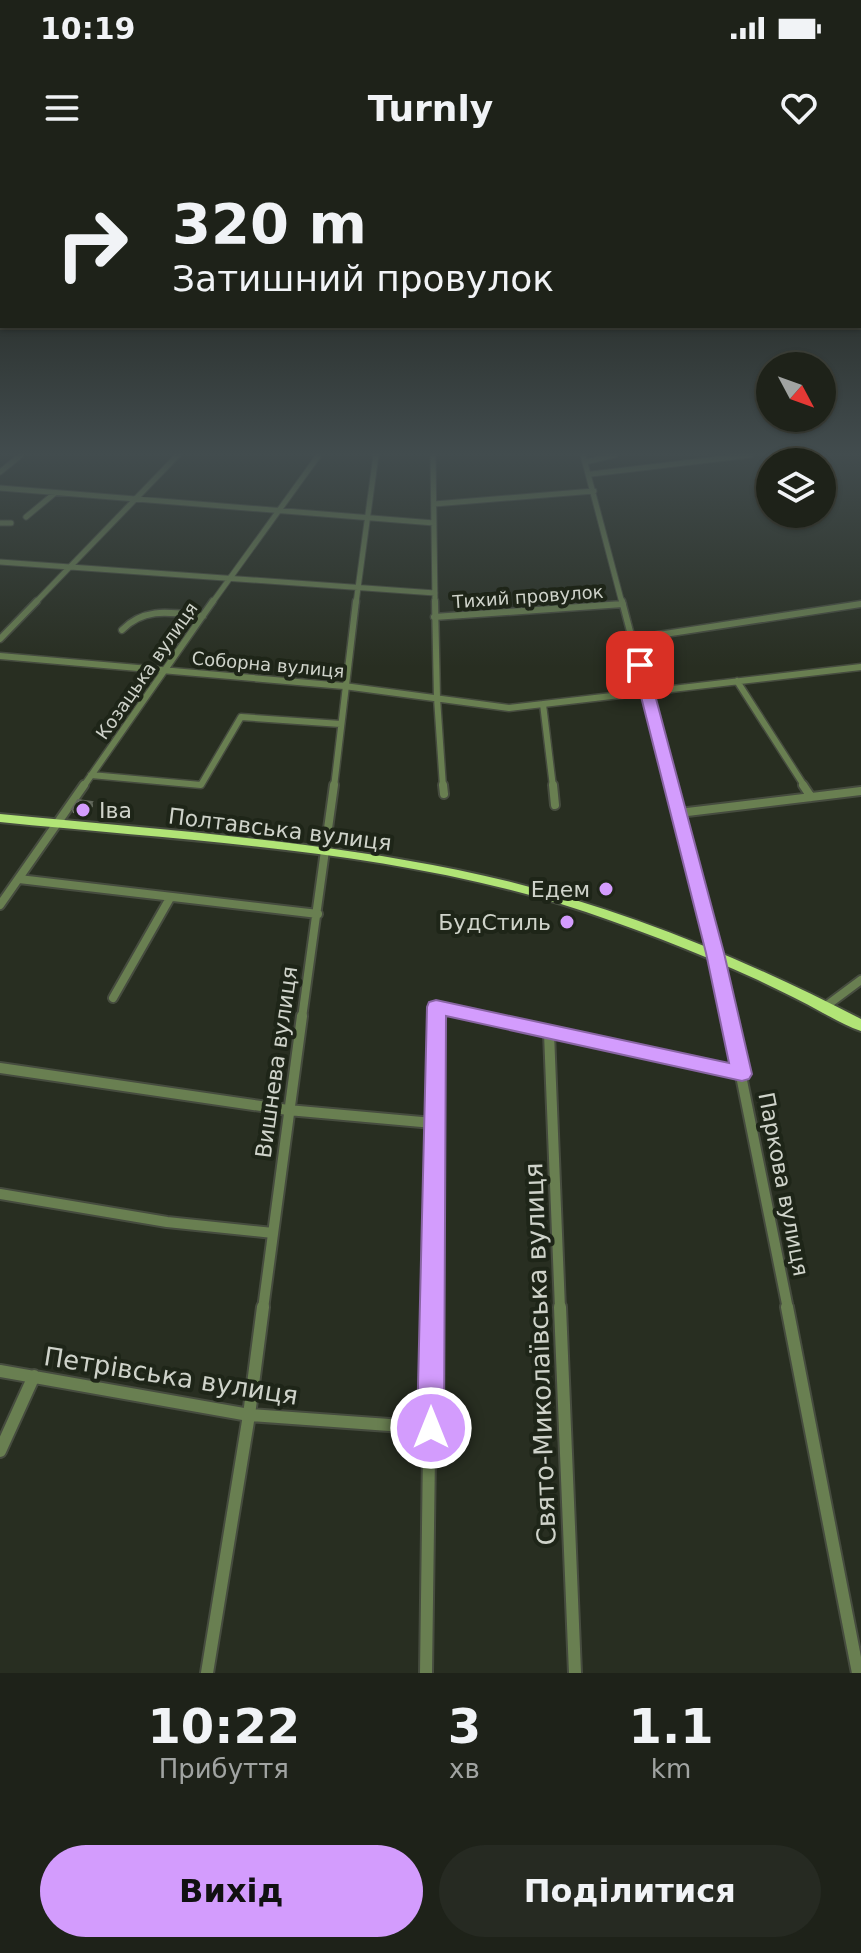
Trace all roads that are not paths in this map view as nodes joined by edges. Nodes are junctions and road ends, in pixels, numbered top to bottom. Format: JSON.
{"nodes":[{"id":1,"x":111,"y":526,"type":"edge"},
{"id":2,"x":269,"y":526,"type":"edge"},
{"id":3,"x":367,"y":526,"type":"edge"},
{"id":4,"x":434,"y":526,"type":"edge"},
{"id":5,"x":603,"y":526,"type":"edge"},
{"id":6,"x":0,"y":562,"type":"edge"},
{"id":7,"x":71,"y":567,"type":"junction"},
{"id":8,"x":229,"y":578,"type":"junction"},
{"id":9,"x":358,"y":589,"type":"junction"},
{"id":10,"x":435,"y":593,"type":"junction"},
{"id":11,"x":623,"y":604,"type":"junction"},
{"id":12,"x":861,"y":604,"type":"edge"},
{"id":13,"x":203,"y":616,"type":"junction"},
{"id":14,"x":434,"y":617,"type":"junction"},
{"id":15,"x":122,"y":630,"type":"dead end"},
{"id":16,"x":0,"y":639,"type":"edge"},
{"id":17,"x":632,"y":639,"type":"junction"},
{"id":18,"x":0,"y":656,"type":"edge"},
{"id":19,"x":861,"y":667,"type":"edge"},
{"id":20,"x":165,"y":669,"type":"junction"},
{"id":21,"x":737,"y":681,"type":"junction"},
{"id":22,"x":344,"y":686,"type":"junction"},
{"id":23,"x":648,"y":691,"type":"junction"},
{"id":24,"x":437,"y":699,"type":"junction"},
{"id":25,"x":543,"y":704,"type":"junction"},
{"id":26,"x":341,"y":724,"type":"junction"},
{"id":27,"x":91,"y":775,"type":"junction"},
{"id":28,"x":861,"y":791,"type":"edge"},
{"id":29,"x":444,"y":794,"type":"dead end"},
{"id":30,"x":811,"y":797,"type":"junction"},
{"id":31,"x":555,"y":805,"type":"dead end"},
{"id":32,"x":679,"y":813,"type":"junction"},
{"id":33,"x":0,"y":818,"type":"edge"},
{"id":34,"x":56,"y":824,"type":"junction"},
{"id":35,"x":327,"y":853,"type":"junction"},
{"id":36,"x":19,"y":879,"type":"junction"},
{"id":37,"x":170,"y":898,"type":"junction"},
{"id":38,"x":0,"y":905,"type":"edge"},
{"id":39,"x":318,"y":914,"type":"junction"},
{"id":40,"x":715,"y":953,"type":"junction"},
{"id":41,"x":861,"y":980,"type":"edge"},
{"id":42,"x":113,"y":998,"type":"dead end"},
{"id":43,"x":826,"y":1006,"type":"junction"},
{"id":44,"x":861,"y":1026,"type":"edge"},
{"id":45,"x":549,"y":1033,"type":"junction"},
{"id":46,"x":0,"y":1068,"type":"edge"},
{"id":47,"x":742,"y":1074,"type":"junction"},
{"id":48,"x":288,"y":1110,"type":"junction"},
{"id":49,"x":433,"y":1123,"type":"junction"},
{"id":50,"x":0,"y":1194,"type":"edge"},
{"id":51,"x":273,"y":1233,"type":"junction"},
{"id":52,"x":0,"y":1371,"type":"edge"},
{"id":53,"x":34,"y":1376,"type":"junction"},
{"id":54,"x":249,"y":1415,"type":"junction"},
{"id":55,"x":431,"y":1428,"type":"junction"},
{"id":56,"x":0,"y":1451,"type":"edge"},
{"id":57,"x":207,"y":1673,"type":"edge"},
{"id":58,"x":426,"y":1673,"type":"edge"},
{"id":59,"x":575,"y":1673,"type":"edge"},
{"id":60,"x":858,"y":1673,"type":"edge"}],
"edges":[{"from":1,"to":7,"type":"street"},
{"from":2,"to":8,"type":"street","name":"Козацька вулиця"},
{"from":3,"to":9,"type":"street","name":"Вишнева вулиця"},
{"from":4,"to":10,"type":"street"},
{"from":5,"to":11,"type":"street","name":"Паркова вулиця"},
{"from":6,"to":7,"type":"street"},
{"from":7,"to":8,"type":"street"},
{"from":7,"to":16,"type":"street"},
{"from":8,"to":9,"type":"street"},
{"from":8,"to":13,"type":"street","name":"Козацька вулиця"},
{"from":9,"to":10,"type":"street"},
{"from":9,"to":22,"type":"street","name":"Вишнева вулиця"},
{"from":10,"to":14,"type":"street"},
{"from":11,"to":14,"type":"street","name":"Тихий провулок"},
{"from":11,"to":17,"type":"street","name":"Паркова вулиця"},
{"from":12,"to":17,"type":"street"},
{"from":13,"to":15,"type":"street"},
{"from":13,"to":20,"type":"street","name":"Козацька вулиця"},
{"from":14,"to":24,"type":"street"},
{"from":17,"to":23,"type":"street","name":"Паркова вулиця"},
{"from":18,"to":20,"type":"street","name":"Соборна вулиця"},
{"from":19,"to":21,"type":"street","name":"Соборна вулиця"},
{"from":20,"to":22,"type":"street","name":"Соборна вулиця"},
{"from":20,"to":27,"type":"street","name":"Козацька вулиця"},
{"from":21,"to":23,"type":"street","name":"Соборна вулиця"},
{"from":21,"to":30,"type":"street"},
{"from":22,"to":24,"type":"street","name":"Соборна вулиця"},
{"from":22,"to":26,"type":"street","name":"Вишнева вулиця"},
{"from":23,"to":25,"type":"street","name":"Соборна вулиця"},
{"from":23,"to":32,"type":"street","name":"Паркова вулиця"},
{"from":24,"to":25,"type":"street","name":"Соборна вулиця"},
{"from":24,"to":29,"type":"street"},
{"from":25,"to":31,"type":"street"},
{"from":26,"to":27,"type":"street"},
{"from":26,"to":35,"type":"street","name":"Вишнева вулиця"},
{"from":27,"to":34,"type":"street","name":"Козацька вулиця"},
{"from":28,"to":30,"type":"street"},
{"from":30,"to":32,"type":"street"},
{"from":32,"to":40,"type":"street","name":"Паркова вулиця"},
{"from":33,"to":34,"type":"highway","name":"Полтавська вулиця"},
{"from":34,"to":35,"type":"highway","name":"Полтавська вулиця"},
{"from":34,"to":36,"type":"street","name":"Козацька вулиця"},
{"from":35,"to":39,"type":"street","name":"Вишнева вулиця"},
{"from":35,"to":40,"type":"highway","name":"Полтавська вулиця"},
{"from":36,"to":37,"type":"street"},
{"from":36,"to":38,"type":"street","name":"Козацька вулиця"},
{"from":37,"to":39,"type":"street"},
{"from":37,"to":42,"type":"street"},
{"from":39,"to":48,"type":"street","name":"Вишнева вулиця"},
{"from":40,"to":43,"type":"highway","name":"Полтавська вулиця"},
{"from":40,"to":47,"type":"street","name":"Паркова вулиця"},
{"from":41,"to":43,"type":"street"},
{"from":43,"to":44,"type":"highway","name":"Полтавська вулиця"},
{"from":45,"to":47,"type":"street"},
{"from":45,"to":49,"type":"street"},
{"from":45,"to":59,"type":"street","name":"Свято-Миколаївська вулиця"},
{"from":46,"to":48,"type":"street"},
{"from":47,"to":60,"type":"street","name":"Паркова вулиця"},
{"from":48,"to":49,"type":"street"},
{"from":48,"to":51,"type":"street","name":"Вишнева вулиця"},
{"from":49,"to":55,"type":"street"},
{"from":50,"to":51,"type":"street"},
{"from":51,"to":54,"type":"street","name":"Вишнева вулиця"},
{"from":52,"to":53,"type":"street","name":"Петрівська вулиця"},
{"from":53,"to":54,"type":"street","name":"Петрівська вулиця"},
{"from":53,"to":56,"type":"street"},
{"from":54,"to":55,"type":"street","name":"Петрівська вулиця"},
{"from":54,"to":57,"type":"street","name":"Вишнева вулиця"},
{"from":55,"to":58,"type":"street"}]}
